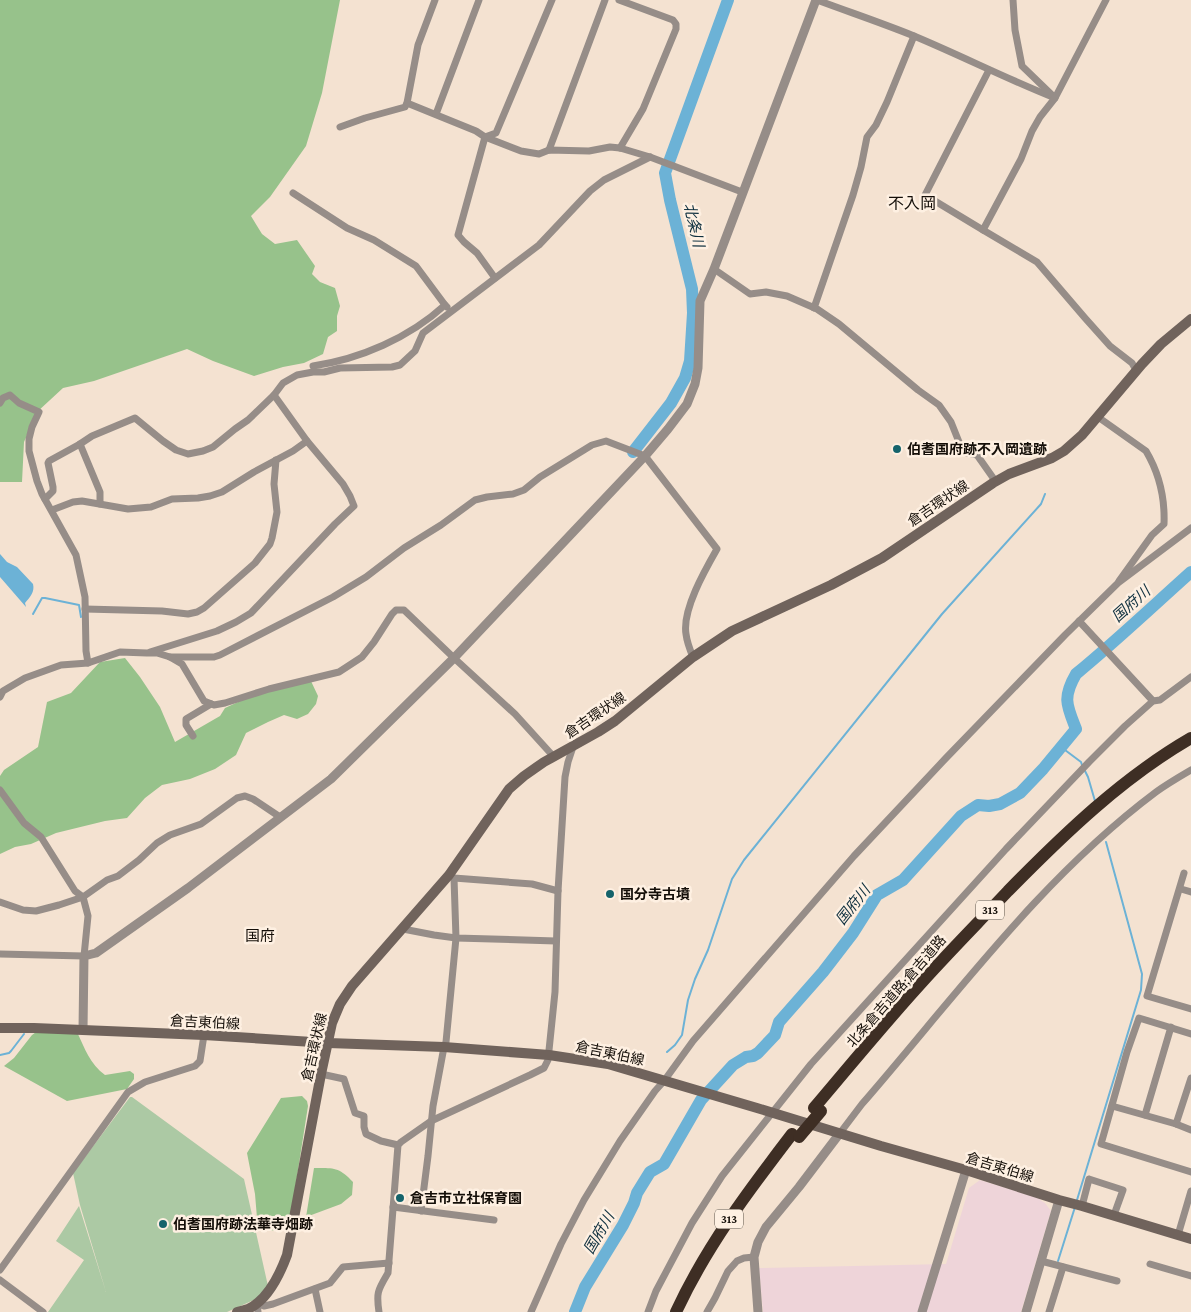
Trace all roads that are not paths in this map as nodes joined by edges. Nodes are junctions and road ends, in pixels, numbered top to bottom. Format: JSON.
{"nodes":[{"id":1,"x":434,"y":0,"type":"edge"},
{"id":2,"x":479,"y":0,"type":"edge"},
{"id":3,"x":552,"y":0,"type":"edge"},
{"id":4,"x":605,"y":0,"type":"edge"},
{"id":5,"x":619,"y":0,"type":"edge"},
{"id":6,"x":816,"y":0,"type":"edge"},
{"id":7,"x":1013,"y":0,"type":"edge"},
{"id":8,"x":1106,"y":0,"type":"edge"},
{"id":9,"x":914,"y":36,"type":"junction"},
{"id":10,"x":990,"y":70,"type":"junction"},
{"id":11,"x":1055,"y":98,"type":"junction"},
{"id":12,"x":407,"y":103,"type":"junction"},
{"id":13,"x":436,"y":114,"type":"junction"},
{"id":14,"x":340,"y":127,"type":"dead end"},
{"id":15,"x":485,"y":137,"type":"junction"},
{"id":16,"x":620,"y":148,"type":"junction"},
{"id":17,"x":549,"y":150,"type":"junction"},
{"id":18,"x":650,"y":157,"type":"junction"},
{"id":19,"x":742,"y":192,"type":"junction"},
{"id":20,"x":293,"y":193,"type":"dead end"},
{"id":21,"x":983,"y":230,"type":"junction"},
{"id":22,"x":714,"y":268,"type":"junction"},
{"id":23,"x":495,"y":278,"type":"junction"},
{"id":24,"x":445,"y":305,"type":"junction"},
{"id":25,"x":814,"y":308,"type":"junction"},
{"id":26,"x":451,"y":311,"type":"junction"},
{"id":27,"x":1191,"y":319,"type":"edge"},
{"id":28,"x":312,"y":366,"type":"dead end"},
{"id":29,"x":1136,"y":370,"type":"junction"},
{"id":30,"x":274,"y":396,"type":"junction"},
{"id":31,"x":0,"y":403,"type":"edge"},
{"id":32,"x":1098,"y":418,"type":"junction"},
{"id":33,"x":307,"y":441,"type":"junction"},
{"id":34,"x":80,"y":444,"type":"junction"},
{"id":35,"x":645,"y":456,"type":"junction"},
{"id":36,"x":276,"y":460,"type":"junction"},
{"id":37,"x":996,"y":482,"type":"junction"},
{"id":38,"x":45,"y":499,"type":"junction"},
{"id":39,"x":100,"y":504,"type":"junction"},
{"id":40,"x":52,"y":510,"type":"junction"},
{"id":41,"x":1191,"y":528,"type":"edge"},
{"id":42,"x":1118,"y":583,"type":"junction"},
{"id":43,"x":85,"y":609,"type":"junction"},
{"id":44,"x":1079,"y":621,"type":"junction"},
{"id":45,"x":147,"y":653,"type":"junction"},
{"id":46,"x":693,"y":657,"type":"junction"},
{"id":47,"x":170,"y":658,"type":"junction"},
{"id":48,"x":454,"y":658,"type":"junction"},
{"id":49,"x":88,"y":662,"type":"junction"},
{"id":50,"x":1191,"y":677,"type":"edge"},
{"id":51,"x":0,"y":697,"type":"edge"},
{"id":52,"x":1151,"y":699,"type":"junction"},
{"id":53,"x":211,"y":704,"type":"junction"},
{"id":54,"x":193,"y":736,"type":"dead end"},
{"id":55,"x":1191,"y":738,"type":"edge"},
{"id":56,"x":573,"y":746,"type":"junction"},
{"id":57,"x":1191,"y":747,"type":"edge"},
{"id":58,"x":554,"y":757,"type":"junction"},
{"id":59,"x":1191,"y":770,"type":"edge"},
{"id":60,"x":0,"y":790,"type":"edge"},
{"id":61,"x":280,"y":817,"type":"junction"},
{"id":62,"x":1184,"y":873,"type":"dead end"},
{"id":63,"x":452,"y":876,"type":"junction"},
{"id":64,"x":1180,"y":889,"type":"junction"},
{"id":65,"x":558,"y":891,"type":"junction"},
{"id":66,"x":1191,"y":892,"type":"edge"},
{"id":67,"x":83,"y":897,"type":"junction"},
{"id":68,"x":0,"y":902,"type":"edge"},
{"id":69,"x":403,"y":929,"type":"junction"},
{"id":70,"x":456,"y":938,"type":"junction"},
{"id":71,"x":556,"y":941,"type":"junction"},
{"id":72,"x":0,"y":954,"type":"edge"},
{"id":73,"x":84,"y":956,"type":"junction"},
{"id":74,"x":1191,"y":1008,"type":"edge"},
{"id":75,"x":1171,"y":1027,"type":"junction"},
{"id":76,"x":0,"y":1028,"type":"edge"},
{"id":77,"x":83,"y":1030,"type":"junction"},
{"id":78,"x":1191,"y":1034,"type":"edge"},
{"id":79,"x":204,"y":1035,"type":"junction"},
{"id":80,"x":328,"y":1043,"type":"junction"},
{"id":81,"x":444,"y":1047,"type":"junction"},
{"id":82,"x":549,"y":1055,"type":"junction"},
{"id":83,"x":321,"y":1074,"type":"junction"},
{"id":84,"x":1191,"y":1078,"type":"edge"},
{"id":85,"x":669,"y":1082,"type":"junction"},
{"id":86,"x":1112,"y":1106,"type":"junction"},
{"id":87,"x":817,"y":1110,"type":"junction"},
{"id":88,"x":772,"y":1112,"type":"junction"},
{"id":89,"x":1145,"y":1115,"type":"junction"},
{"id":90,"x":431,"y":1121,"type":"junction"},
{"id":91,"x":1176,"y":1124,"type":"junction"},
{"id":92,"x":1191,"y":1130,"type":"edge"},
{"id":93,"x":840,"y":1133,"type":"junction"},
{"id":94,"x":796,"y":1135,"type":"junction"},
{"id":95,"x":398,"y":1145,"type":"junction"},
{"id":96,"x":966,"y":1170,"type":"junction"},
{"id":97,"x":1191,"y":1172,"type":"edge"},
{"id":98,"x":1191,"y":1191,"type":"edge"},
{"id":99,"x":1059,"y":1200,"type":"junction"},
{"id":100,"x":1082,"y":1206,"type":"junction"},
{"id":101,"x":394,"y":1207,"type":"junction"},
{"id":102,"x":422,"y":1211,"type":"junction"},
{"id":103,"x":1114,"y":1215,"type":"junction"},
{"id":104,"x":494,"y":1220,"type":"dead end"},
{"id":105,"x":1178,"y":1235,"type":"junction"},
{"id":106,"x":1191,"y":1239,"type":"edge"},
{"id":107,"x":754,"y":1257,"type":"junction"},
{"id":108,"x":1042,"y":1261,"type":"junction"},
{"id":109,"x":389,"y":1263,"type":"junction"},
{"id":110,"x":1150,"y":1264,"type":"dead end"},
{"id":111,"x":1063,"y":1267,"type":"junction"},
{"id":112,"x":0,"y":1270,"type":"edge"},
{"id":113,"x":1191,"y":1276,"type":"edge"},
{"id":114,"x":0,"y":1280,"type":"edge"},
{"id":115,"x":1117,"y":1281,"type":"dead end"},
{"id":116,"x":315,"y":1289,"type":"junction"},
{"id":117,"x":257,"y":1308,"type":"edge"},
{"id":118,"x":43,"y":1312,"type":"edge"},
{"id":119,"x":237,"y":1312,"type":"edge"},
{"id":120,"x":320,"y":1312,"type":"edge"},
{"id":121,"x":379,"y":1312,"type":"edge"},
{"id":122,"x":531,"y":1312,"type":"edge"},
{"id":123,"x":648,"y":1312,"type":"edge"},
{"id":124,"x":676,"y":1312,"type":"edge"},
{"id":125,"x":683,"y":1312,"type":"edge"},
{"id":126,"x":706,"y":1312,"type":"edge"},
{"id":127,"x":758,"y":1312,"type":"edge"},
{"id":128,"x":922,"y":1312,"type":"edge"},
{"id":129,"x":1026,"y":1312,"type":"edge"},
{"id":130,"x":1049,"y":1312,"type":"edge"}],
"edges":[{"from":1,"to":12,"type":"street"},
{"from":2,"to":13,"type":"street"},
{"from":3,"to":15,"type":"street"},
{"from":4,"to":17,"type":"street"},
{"from":5,"to":16,"type":"street"},
{"from":6,"to":9,"type":"street"},
{"from":6,"to":19,"type":"street"},
{"from":7,"to":11,"type":"street"},
{"from":8,"to":11,"type":"street"},
{"from":9,"to":10,"type":"street"},
{"from":9,"to":25,"type":"street"},
{"from":10,"to":11,"type":"street"},
{"from":10,"to":21,"type":"street"},
{"from":11,"to":21,"type":"street"},
{"from":12,"to":13,"type":"street"},
{"from":12,"to":14,"type":"street"},
{"from":13,"to":15,"type":"street"},
{"from":15,"to":17,"type":"street"},
{"from":15,"to":23,"type":"street"},
{"from":16,"to":17,"type":"street"},
{"from":16,"to":18,"type":"street"},
{"from":18,"to":19,"type":"street"},
{"from":18,"to":23,"type":"street"},
{"from":19,"to":22,"type":"street"},
{"from":20,"to":24,"type":"street"},
{"from":21,"to":29,"type":"street"},
{"from":22,"to":25,"type":"street"},
{"from":22,"to":35,"type":"street"},
{"from":23,"to":26,"type":"street"},
{"from":24,"to":26,"type":"street"},
{"from":24,"to":28,"type":"street"},
{"from":25,"to":37,"type":"street"},
{"from":26,"to":30,"type":"street"},
{"from":27,"to":29,"type":"main road","name":"倉吉環状線"},
{"from":29,"to":32,"type":"main road","name":"倉吉環状線"},
{"from":30,"to":33,"type":"street"},
{"from":30,"to":34,"type":"street"},
{"from":31,"to":38,"type":"street"},
{"from":32,"to":37,"type":"main road","name":"倉吉環状線"},
{"from":32,"to":42,"type":"street"},
{"from":33,"to":36,"type":"street"},
{"from":33,"to":45,"type":"street"},
{"from":34,"to":38,"type":"street"},
{"from":34,"to":39,"type":"street"},
{"from":35,"to":46,"type":"street"},
{"from":35,"to":47,"type":"street"},
{"from":35,"to":48,"type":"street"},
{"from":36,"to":39,"type":"street"},
{"from":36,"to":43,"type":"street"},
{"from":37,"to":46,"type":"main road","name":"倉吉環状線"},
{"from":38,"to":40,"type":"street"},
{"from":39,"to":40,"type":"street"},
{"from":40,"to":43,"type":"street"},
{"from":41,"to":42,"type":"street"},
{"from":42,"to":44,"type":"street"},
{"from":43,"to":49,"type":"street"},
{"from":44,"to":52,"type":"street"},
{"from":44,"to":85,"type":"street"},
{"from":45,"to":47,"type":"street"},
{"from":45,"to":49,"type":"street"},
{"from":46,"to":56,"type":"main road","name":"倉吉環状線"},
{"from":47,"to":53,"type":"street"},
{"from":48,"to":53,"type":"street"},
{"from":48,"to":58,"type":"street"},
{"from":48,"to":61,"type":"street"},
{"from":49,"to":51,"type":"street"},
{"from":50,"to":52,"type":"street"},
{"from":52,"to":88,"type":"street"},
{"from":53,"to":54,"type":"street"},
{"from":55,"to":87,"type":"highway","name":"北条倉吉道路;倉吉道路","number":"313"},
{"from":56,"to":58,"type":"main road","name":"倉吉環状線"},
{"from":56,"to":65,"type":"street"},
{"from":57,"to":87,"type":"highway","name":"北条倉吉道路;倉吉道路","number":"313"},
{"from":58,"to":63,"type":"main road","name":"倉吉環状線"},
{"from":59,"to":93,"type":"street"},
{"from":60,"to":67,"type":"street"},
{"from":61,"to":67,"type":"street"},
{"from":61,"to":73,"type":"street"},
{"from":62,"to":64,"type":"street"},
{"from":63,"to":65,"type":"street"},
{"from":63,"to":69,"type":"main road","name":"倉吉環状線"},
{"from":63,"to":70,"type":"street"},
{"from":64,"to":66,"type":"street"},
{"from":64,"to":74,"type":"street"},
{"from":65,"to":71,"type":"street"},
{"from":67,"to":68,"type":"street"},
{"from":67,"to":73,"type":"street"},
{"from":69,"to":70,"type":"street"},
{"from":69,"to":80,"type":"main road","name":"倉吉環状線"},
{"from":70,"to":71,"type":"street"},
{"from":70,"to":81,"type":"street"},
{"from":71,"to":82,"type":"street"},
{"from":72,"to":73,"type":"street"},
{"from":73,"to":77,"type":"street"},
{"from":75,"to":78,"type":"street"},
{"from":75,"to":86,"type":"street"},
{"from":75,"to":89,"type":"street"},
{"from":76,"to":77,"type":"main road","name":"倉吉東伯線"},
{"from":77,"to":79,"type":"main road","name":"倉吉東伯線"},
{"from":79,"to":80,"type":"main road","name":"倉吉東伯線"},
{"from":79,"to":112,"type":"street"},
{"from":80,"to":81,"type":"main road","name":"倉吉東伯線"},
{"from":80,"to":83,"type":"main road","name":"倉吉環状線"},
{"from":81,"to":82,"type":"main road","name":"倉吉東伯線"},
{"from":81,"to":90,"type":"street"},
{"from":82,"to":85,"type":"main road","name":"倉吉東伯線"},
{"from":82,"to":90,"type":"street"},
{"from":83,"to":95,"type":"street"},
{"from":83,"to":117,"type":"main road","name":"倉吉環状線"},
{"from":84,"to":91,"type":"street"},
{"from":85,"to":88,"type":"main road","name":"倉吉東伯線"},
{"from":85,"to":122,"type":"street"},
{"from":86,"to":89,"type":"street"},
{"from":86,"to":97,"type":"street"},
{"from":87,"to":94,"type":"highway","name":"北条倉吉道路;倉吉道路","number":"313","bridge":true},
{"from":88,"to":93,"type":"main road","name":"倉吉東伯線"},
{"from":88,"to":123,"type":"street"},
{"from":89,"to":91,"type":"street"},
{"from":90,"to":95,"type":"street"},
{"from":90,"to":102,"type":"street"},
{"from":91,"to":92,"type":"street"},
{"from":93,"to":96,"type":"main road","name":"倉吉東伯線"},
{"from":93,"to":107,"type":"street"},
{"from":94,"to":124,"type":"highway","name":"北条倉吉道路;倉吉道路","number":"313"},
{"from":94,"to":125,"type":"highway","name":"北条倉吉道路;倉吉道路","number":"313"},
{"from":95,"to":101,"type":"street"},
{"from":96,"to":99,"type":"main road","name":"倉吉東伯線"},
{"from":96,"to":128,"type":"street"},
{"from":98,"to":105,"type":"street"},
{"from":99,"to":100,"type":"main road","name":"倉吉東伯線"},
{"from":99,"to":108,"type":"street"},
{"from":100,"to":103,"type":"main road","name":"倉吉東伯線"},
{"from":100,"to":103,"type":"street"},
{"from":101,"to":102,"type":"street"},
{"from":101,"to":109,"type":"street"},
{"from":102,"to":104,"type":"street"},
{"from":103,"to":105,"type":"main road","name":"倉吉東伯線"},
{"from":105,"to":106,"type":"main road","name":"倉吉東伯線"},
{"from":107,"to":126,"type":"street"},
{"from":107,"to":127,"type":"street"},
{"from":108,"to":111,"type":"street"},
{"from":108,"to":129,"type":"street"},
{"from":109,"to":116,"type":"street"},
{"from":109,"to":121,"type":"street"},
{"from":110,"to":113,"type":"street"},
{"from":111,"to":115,"type":"street"},
{"from":111,"to":130,"type":"street"},
{"from":114,"to":118,"type":"street"},
{"from":116,"to":117,"type":"street"},
{"from":116,"to":120,"type":"street"},
{"from":117,"to":119,"type":"main road","name":"倉吉環状線"}]}
